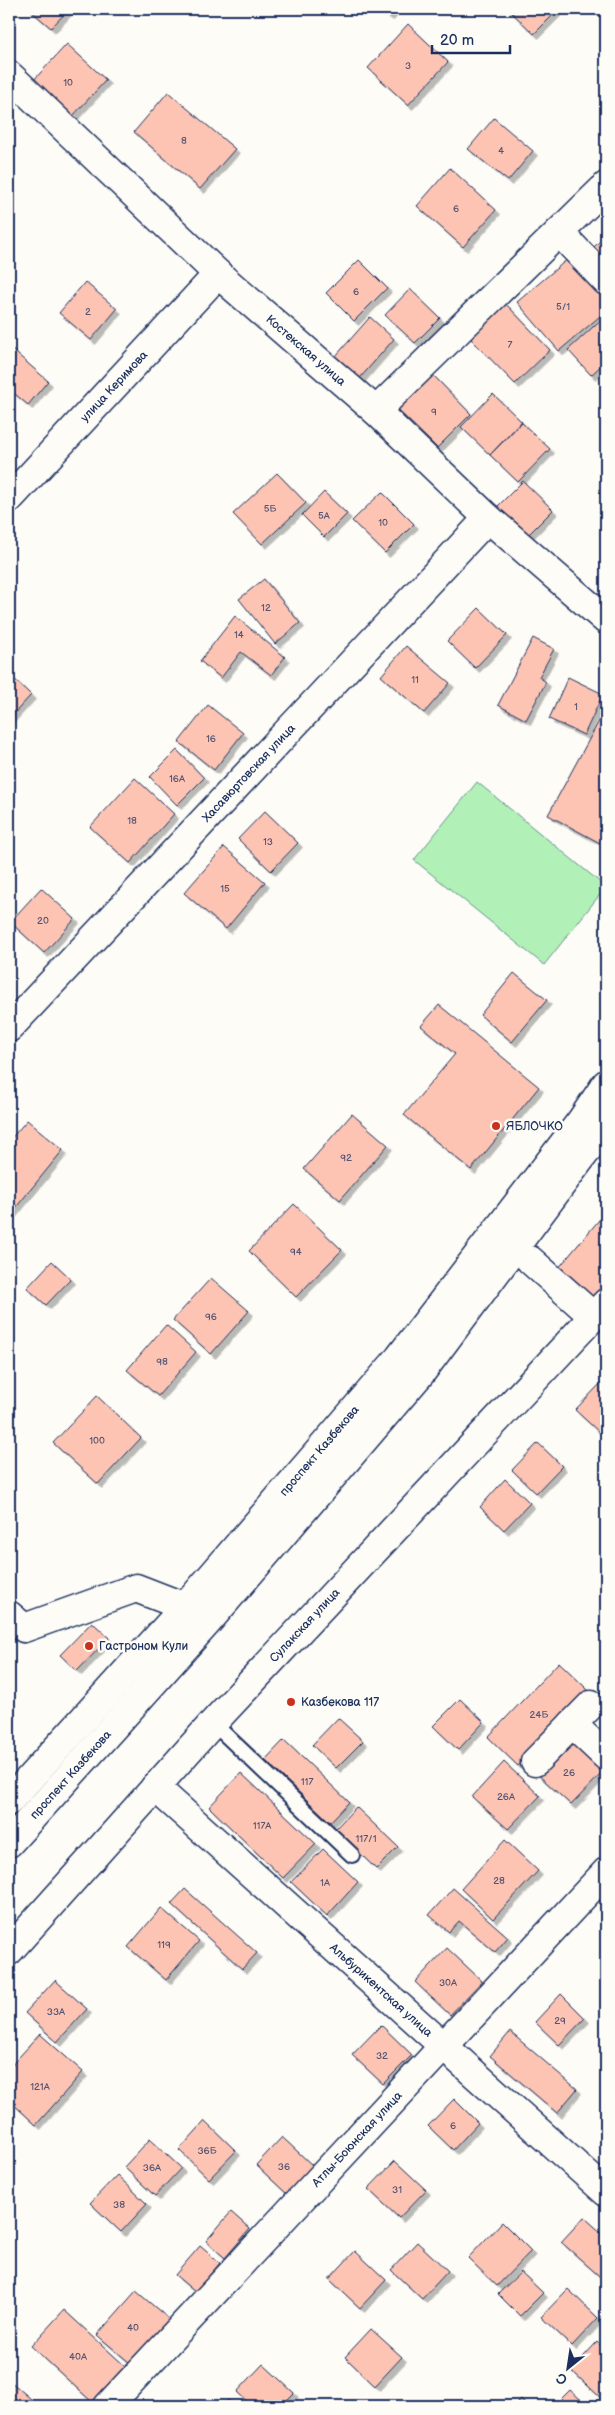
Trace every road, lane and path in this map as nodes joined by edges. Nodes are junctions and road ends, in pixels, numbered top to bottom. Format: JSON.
{"nodes":[{"id":1,"x":9,"y":75,"type":"edge"},
{"id":2,"x":606,"y":186,"type":"edge"},
{"id":3,"x":559,"y":232,"type":"junction"},
{"id":4,"x":218,"y":274,"type":"junction"},
{"id":5,"x":606,"y":282,"type":"edge"},
{"id":6,"x":376,"y":411,"type":"junction"},
{"id":7,"x":9,"y":499,"type":"edge"},
{"id":8,"x":488,"y":518,"type":"junction"},
{"id":9,"x":606,"y":620,"type":"edge"},
{"id":10,"x":9,"y":1028,"type":"edge"},
{"id":11,"x":606,"y":1084,"type":"edge"},
{"id":12,"x":606,"y":1126,"type":"edge"},
{"id":13,"x":530,"y":1260,"type":"dead end"},
{"id":14,"x":600,"y":1310,"type":"edge"},
{"id":15,"x":185,"y":1607,"type":"junction"},
{"id":16,"x":9,"y":1615,"type":"edge"},
{"id":17,"x":591,"y":1705,"type":"dead end"},
{"id":18,"x":213,"y":1723,"type":"junction"},
{"id":19,"x":572,"y":1724,"type":"junction"},
{"id":20,"x":606,"y":1756,"type":"edge"},
{"id":21,"x":535,"y":1762,"type":"dead end"},
{"id":22,"x":155,"y":1787,"type":"junction"},
{"id":23,"x":9,"y":1801,"type":"edge"},
{"id":24,"x":9,"y":1843,"type":"edge"},
{"id":25,"x":352,"y":1855,"type":"dead end"},
{"id":26,"x":606,"y":1872,"type":"edge"},
{"id":27,"x":9,"y":1951,"type":"edge"},
{"id":28,"x":443,"y":2046,"type":"junction"},
{"id":29,"x":606,"y":2192,"type":"edge"},
{"id":30,"x":108,"y":2406,"type":"edge"}],
"edges":[{"from":1,"to":4,"type":"main road","name":"Костекская улица"},
{"from":2,"to":3,"type":"main road"},
{"from":3,"to":5,"type":"main road"},
{"from":3,"to":6,"type":"main road"},
{"from":4,"to":6,"type":"main road","name":"Костекская улица"},
{"from":4,"to":7,"type":"main road","name":"улица Керимова"},
{"from":6,"to":8,"type":"main road","name":"Костекская улица"},
{"from":8,"to":9,"type":"main road","name":"Костекская улица"},
{"from":8,"to":10,"type":"main road","name":"Хасавюртовская улица"},
{"from":11,"to":15,"type":"main road","name":"проспект Казбекова"},
{"from":12,"to":24,"type":"main road","name":"проспект Казбекова"},
{"from":13,"to":14,"type":"main road"},
{"from":14,"to":18,"type":"main road","name":"Сулакская улица"},
{"from":15,"to":16,"type":"main road"},
{"from":15,"to":23,"type":"main road","name":"проспект Казбекова"},
{"from":17,"to":19,"type":"main road"},
{"from":18,"to":22,"type":"main road","name":"Сулакская улица"},
{"from":18,"to":25,"type":"lane"},
{"from":19,"to":20,"type":"main road"},
{"from":19,"to":21,"type":"main road"},
{"from":22,"to":27,"type":"main road","name":"Сулакская улица"},
{"from":22,"to":28,"type":"main road","name":"Альбурикентская улица"},
{"from":26,"to":28,"type":"main road","name":"Атлы-Боюнская улица"},
{"from":28,"to":29,"type":"main road","name":"Альбурикентская улица"},
{"from":28,"to":30,"type":"main road","name":"Атлы-Боюнская улица"}]}
